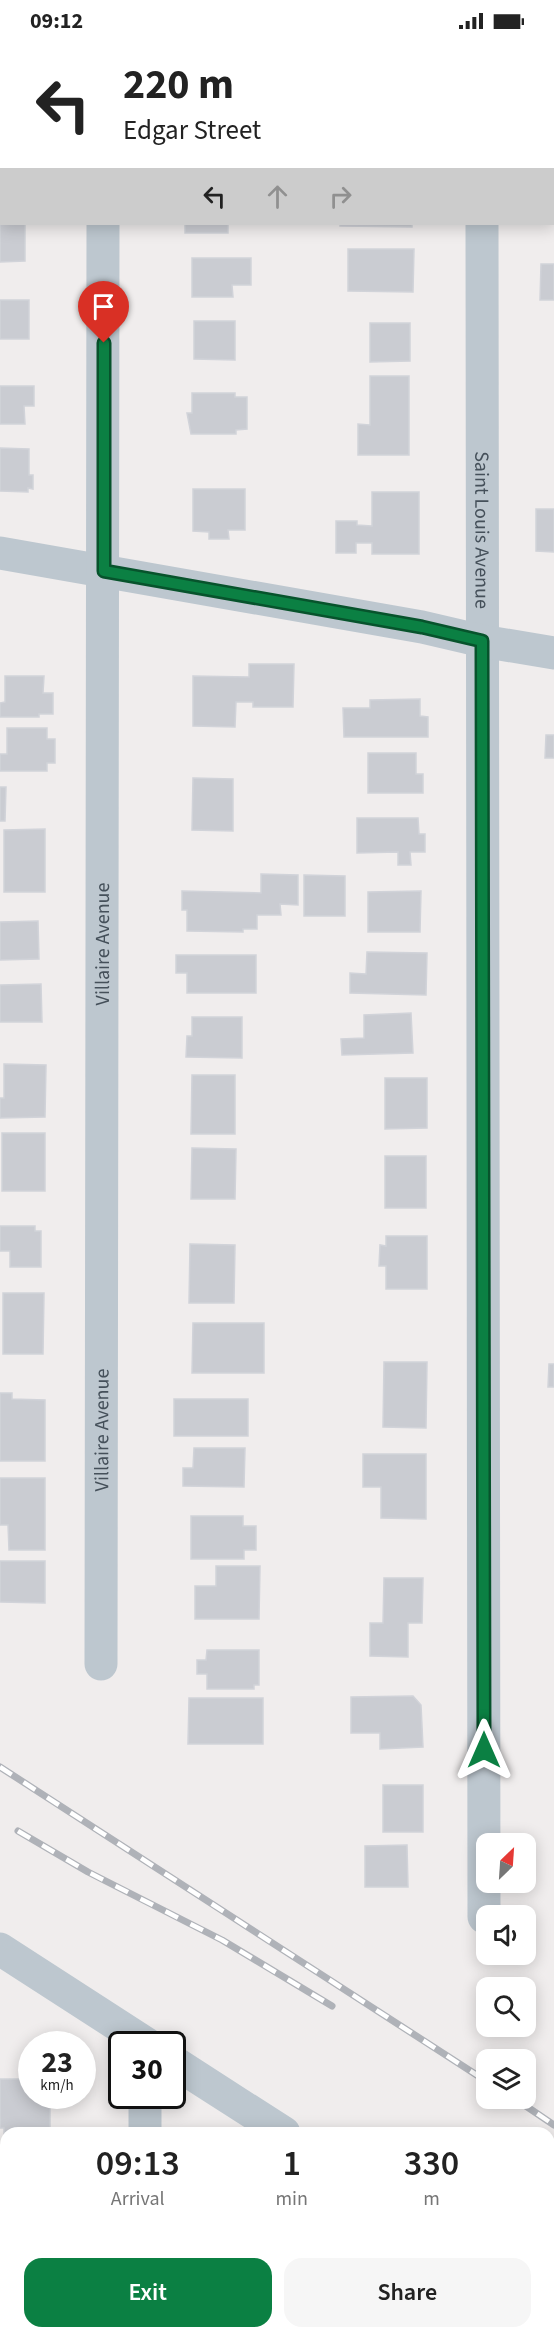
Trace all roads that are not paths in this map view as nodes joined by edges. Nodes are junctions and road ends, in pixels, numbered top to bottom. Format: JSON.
{"nodes":[{"id":1,"x":103,"y":225,"type":"edge"},
{"id":2,"x":482,"y":225,"type":"edge"},
{"id":3,"x":0,"y":553,"type":"edge"},
{"id":4,"x":104,"y":571,"type":"junction"},
{"id":5,"x":482,"y":641,"type":"junction"},
{"id":6,"x":554,"y":653,"type":"edge"},
{"id":7,"x":101,"y":1664,"type":"dead end"},
{"id":8,"x":484,"y":1905,"type":"edge"},
{"id":9,"x":0,"y":1950,"type":"edge"},
{"id":10,"x":126,"y":2031,"type":"edge"},
{"id":11,"x":186,"y":2070,"type":"edge"},
{"id":12,"x":145,"y":2109,"type":"edge"},
{"id":13,"x":145,"y":2127,"type":"edge"},
{"id":14,"x":275,"y":2127,"type":"edge"}],
"edges":[{"from":1,"to":4,"type":"street","name":"Villaire Avenue"},
{"from":2,"to":5,"type":"street","name":"Saint Louis Avenue"},
{"from":3,"to":4,"type":"street"},
{"from":4,"to":5,"type":"street"},
{"from":4,"to":7,"type":"street","name":"Villaire Avenue"},
{"from":5,"to":6,"type":"street"},
{"from":5,"to":8,"type":"street","name":"Saint Louis Avenue"},
{"from":9,"to":10,"type":"street"},
{"from":11,"to":14,"type":"street"},
{"from":12,"to":13,"type":"street"}]}
